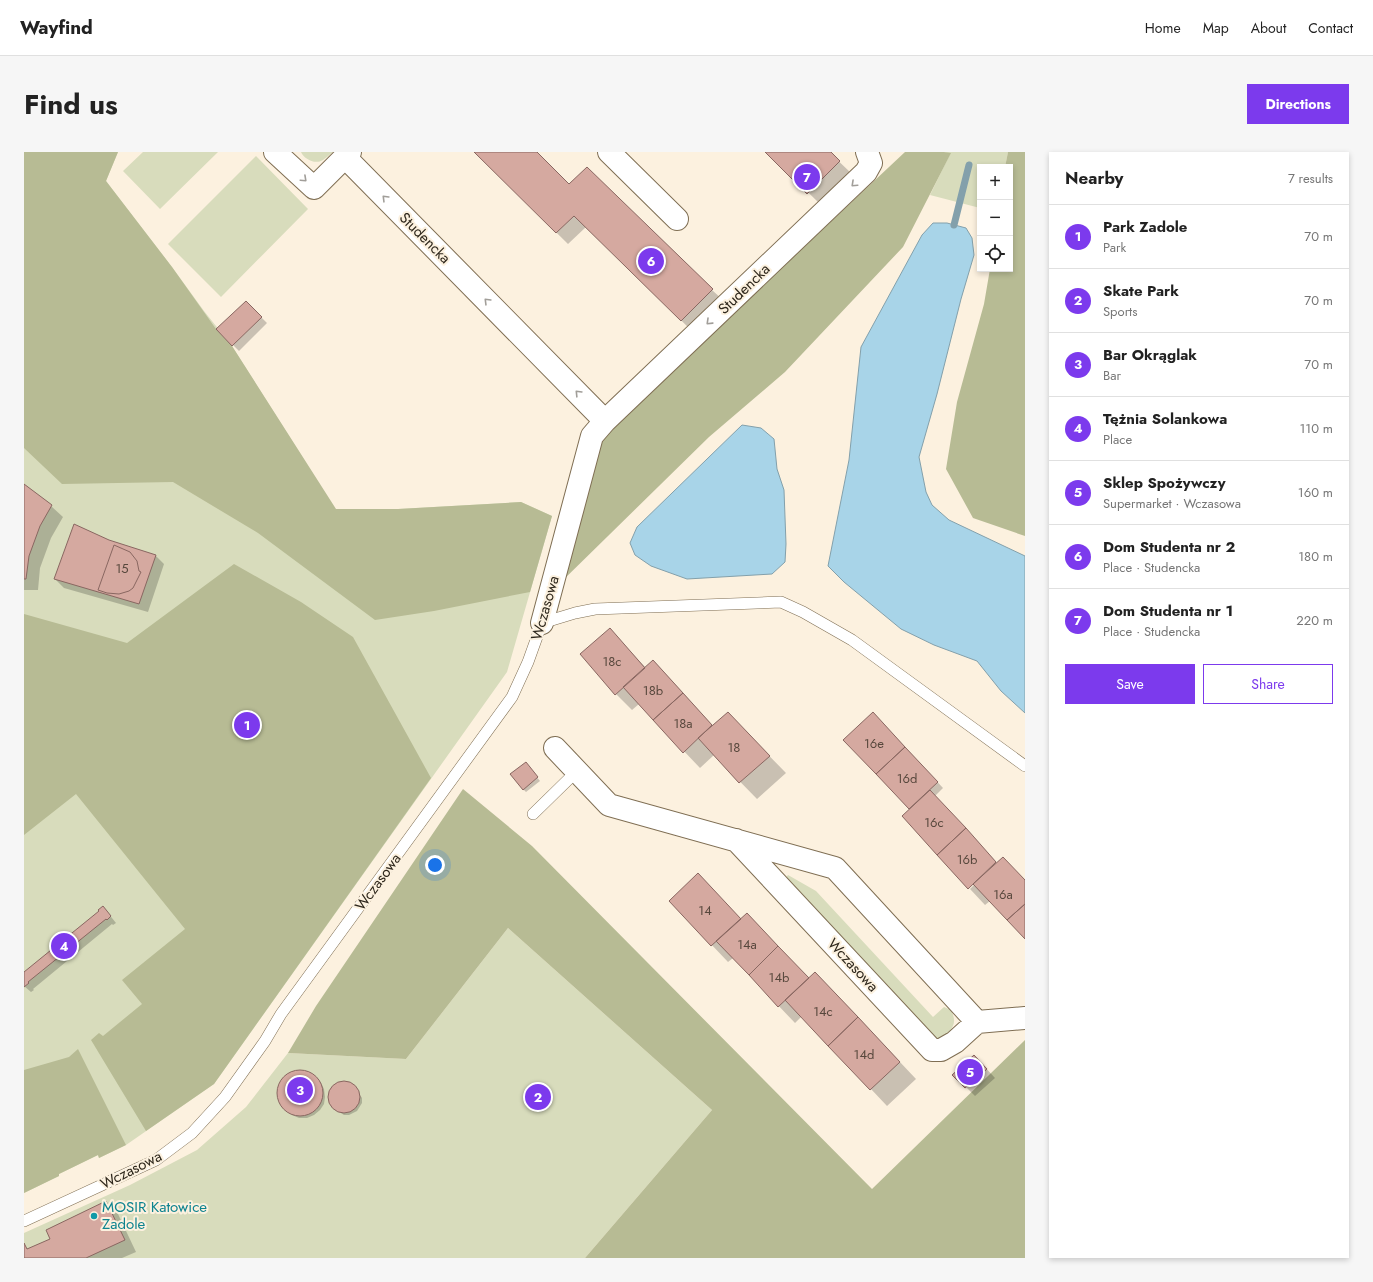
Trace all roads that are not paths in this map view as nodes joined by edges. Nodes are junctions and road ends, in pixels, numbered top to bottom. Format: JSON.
{"nodes":[{"id":1,"x":275,"y":152,"type":"edge"},
{"id":2,"x":610,"y":152,"type":"edge"},
{"id":3,"x":867,"y":152,"type":"edge"},
{"id":4,"x":347,"y":155,"type":"edge"},
{"id":5,"x":677,"y":219,"type":"dead end"},
{"id":6,"x":599,"y":429,"type":"junction"},
{"id":7,"x":542,"y":623,"type":"junction"},
{"id":8,"x":555,"y":748,"type":"dead end"},
{"id":9,"x":1025,"y":766,"type":"edge"},
{"id":10,"x":577,"y":771,"type":"junction"},
{"id":11,"x":533,"y":814,"type":"dead end"},
{"id":12,"x":736,"y":840,"type":"junction"},
{"id":13,"x":1025,"y":1018,"type":"edge"},
{"id":14,"x":977,"y":1022,"type":"junction"},
{"id":15,"x":24,"y":1221,"type":"edge"}],
"edges":[{"from":1,"to":4,"type":"street","name":"Studencka","one_way":true},
{"from":2,"to":5,"type":"street"},
{"from":3,"to":6,"type":"street","name":"Studencka","one_way":true},
{"from":6,"to":4,"type":"street","name":"Studencka","one_way":true},
{"from":6,"to":7,"type":"street","name":"Wczasowa"},
{"from":7,"to":9,"type":"lane"},
{"from":7,"to":15,"type":"lane","name":"Wczasowa"},
{"from":8,"to":10,"type":"street"},
{"from":10,"to":11,"type":"lane"},
{"from":10,"to":12,"type":"street"},
{"from":12,"to":14,"type":"street"},
{"from":12,"to":14,"type":"street","name":"Wczasowa"},
{"from":13,"to":14,"type":"street"}]}
